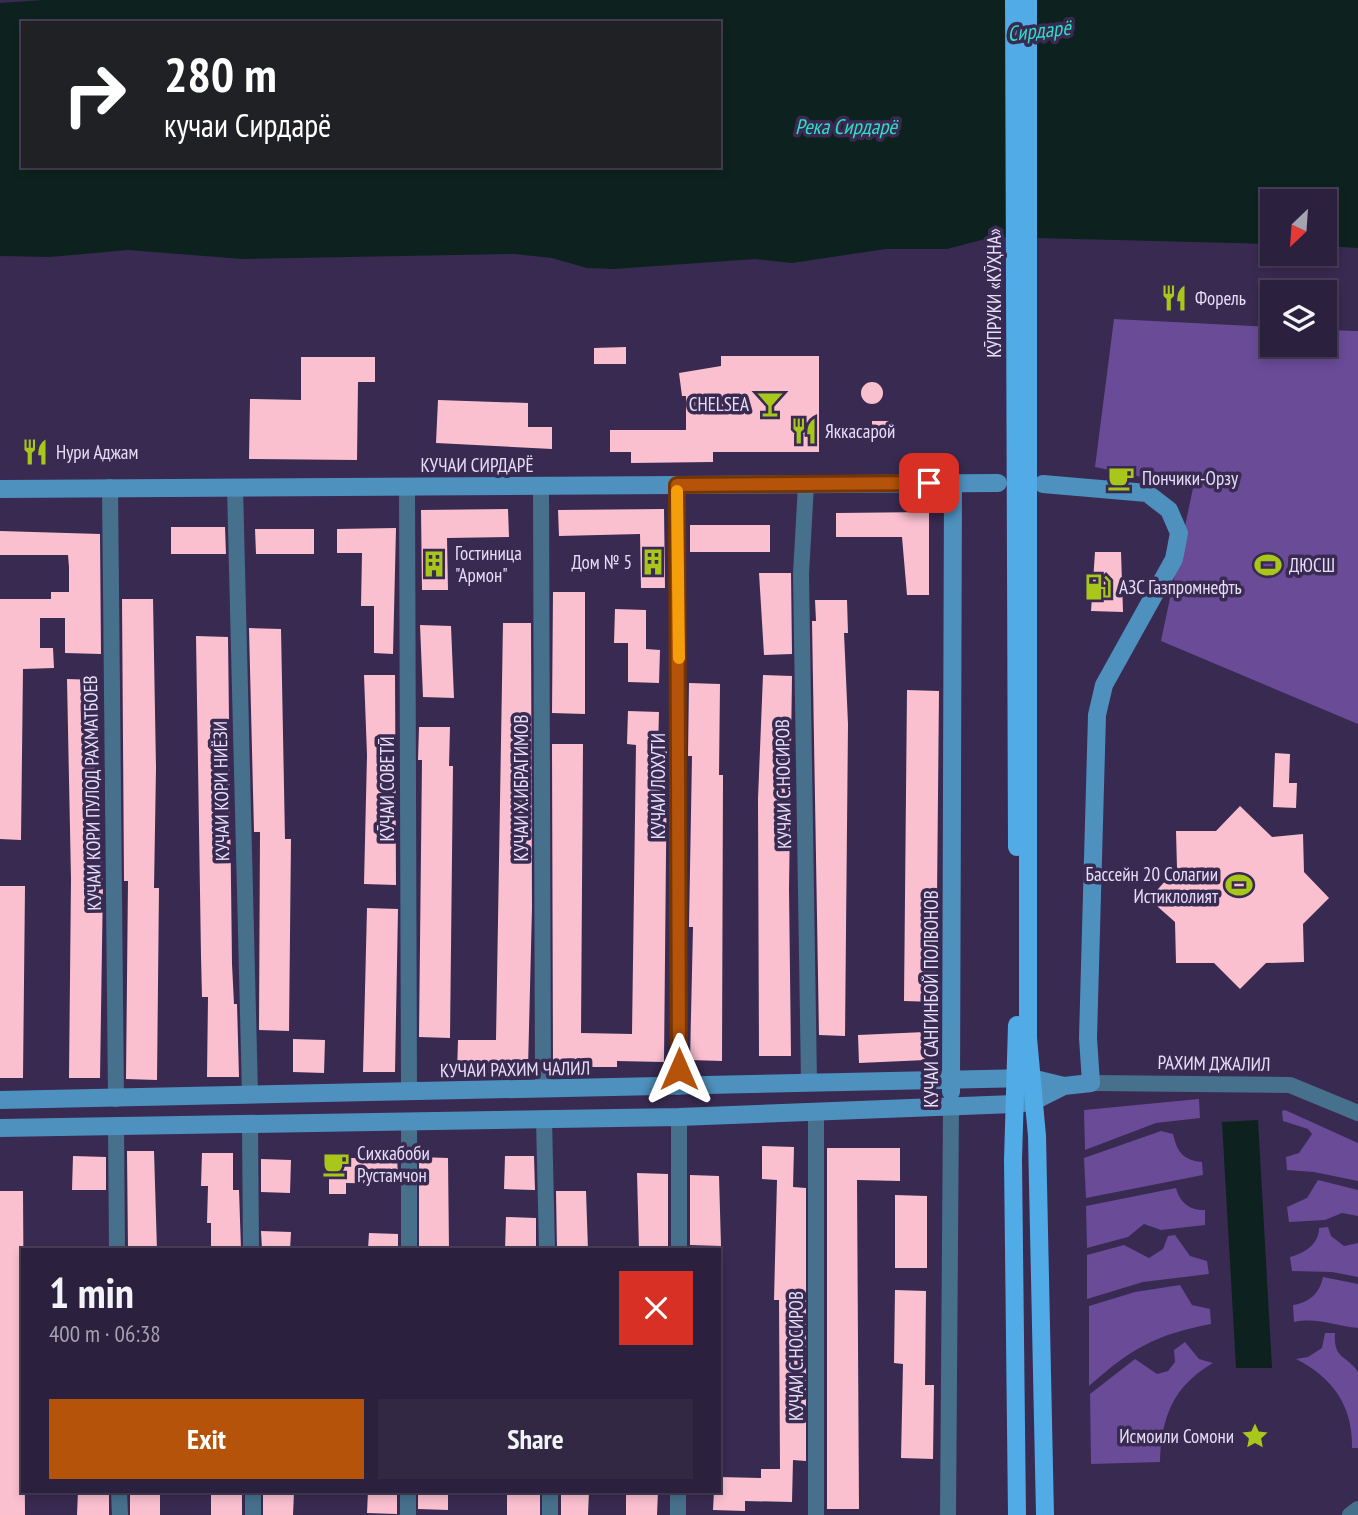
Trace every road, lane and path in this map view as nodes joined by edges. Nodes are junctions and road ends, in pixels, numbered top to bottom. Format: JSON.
{"nodes":[{"id":1,"x":1014,"y":0,"type":"edge"},
{"id":2,"x":1028,"y":0,"type":"edge"},
{"id":3,"x":953,"y":483,"type":"junction"},
{"id":4,"x":998,"y":483,"type":"dead end"},
{"id":5,"x":1043,"y":484,"type":"dead end"},
{"id":6,"x":677,"y":485,"type":"junction"},
{"id":7,"x":806,"y":485,"type":"junction"},
{"id":8,"x":407,"y":486,"type":"junction"},
{"id":9,"x":110,"y":487,"type":"junction"},
{"id":10,"x":235,"y":487,"type":"junction"},
{"id":11,"x":541,"y":487,"type":"junction"},
{"id":12,"x":0,"y":489,"type":"edge"},
{"id":13,"x":1024,"y":586,"type":"junction"},
{"id":14,"x":1023,"y":1078,"type":"junction"},
{"id":15,"x":951,"y":1081,"type":"junction"},
{"id":16,"x":808,"y":1082,"type":"junction"},
{"id":17,"x":1091,"y":1083,"type":"junction"},
{"id":18,"x":1064,"y":1086,"type":"junction"},
{"id":19,"x":678,"y":1087,"type":"junction"},
{"id":20,"x":543,"y":1089,"type":"junction"},
{"id":21,"x":409,"y":1092,"type":"junction"},
{"id":22,"x":250,"y":1094,"type":"junction"},
{"id":23,"x":116,"y":1099,"type":"junction"},
{"id":24,"x":0,"y":1100,"type":"edge"},
{"id":25,"x":1023,"y":1103,"type":"junction"},
{"id":26,"x":951,"y":1105,"type":"junction"},
{"id":27,"x":816,"y":1112,"type":"junction"},
{"id":28,"x":1358,"y":1113,"type":"edge"},
{"id":29,"x":679,"y":1117,"type":"junction"},
{"id":30,"x":544,"y":1119,"type":"junction"},
{"id":31,"x":409,"y":1121,"type":"junction"},
{"id":32,"x":250,"y":1123,"type":"junction"},
{"id":33,"x":116,"y":1125,"type":"junction"},
{"id":34,"x":0,"y":1128,"type":"edge"},
{"id":35,"x":117,"y":1248,"type":"edge"},
{"id":36,"x":251,"y":1248,"type":"edge"},
{"id":37,"x":409,"y":1248,"type":"edge"},
{"id":38,"x":547,"y":1248,"type":"edge"},
{"id":39,"x":679,"y":1248,"type":"edge"},
{"id":40,"x":1043,"y":1364,"type":"junction"},
{"id":41,"x":1015,"y":1366,"type":"junction"},
{"id":42,"x":119,"y":1493,"type":"edge"},
{"id":43,"x":253,"y":1493,"type":"edge"},
{"id":44,"x":408,"y":1493,"type":"edge"},
{"id":45,"x":550,"y":1493,"type":"edge"},
{"id":46,"x":678,"y":1493,"type":"edge"},
{"id":47,"x":1358,"y":1509,"type":"edge"},
{"id":48,"x":120,"y":1515,"type":"edge"},
{"id":49,"x":253,"y":1515,"type":"edge"},
{"id":50,"x":408,"y":1515,"type":"edge"},
{"id":51,"x":550,"y":1515,"type":"edge"},
{"id":52,"x":678,"y":1515,"type":"edge"},
{"id":53,"x":816,"y":1515,"type":"edge"},
{"id":54,"x":948,"y":1515,"type":"edge"},
{"id":55,"x":1017,"y":1515,"type":"edge"},
{"id":56,"x":1045,"y":1515,"type":"edge"},
{"id":57,"x":1350,"y":1515,"type":"edge"}],
"edges":[{"from":1,"to":13,"type":"main road","name":"КӮПРУКИ «КӮҲНА»"},
{"from":2,"to":13,"type":"main road","name":"КӮПРУКИ «КӮҲНА»"},
{"from":3,"to":4,"type":"main road","name":"КУЧАИ СИРДАРЁ"},
{"from":3,"to":7,"type":"main road","name":"КУЧАИ СИРДАРЁ"},
{"from":3,"to":15,"type":"main road","name":"КУЧАИ САНГИНБОЙ ПОЛВОНОВ"},
{"from":5,"to":17,"type":"main road"},
{"from":6,"to":7,"type":"main road","name":"КУЧАИ СИРДАРЁ"},
{"from":6,"to":11,"type":"main road","name":"КУЧАИ СИРДАРЁ"},
{"from":6,"to":19,"type":"street","name":"КУЧАИ ЛОХУТИ"},
{"from":7,"to":16,"type":"street","name":"КУЧАИ С.НОСИРОВ"},
{"from":8,"to":10,"type":"main road","name":"КУЧАИ СИРДАРЁ"},
{"from":8,"to":11,"type":"main road","name":"КУЧАИ СИРДАРЁ"},
{"from":8,"to":21,"type":"street","name":"КӮЧАИ СОВЕТӢ"},
{"from":9,"to":10,"type":"main road","name":"КУЧАИ СИРДАРЁ"},
{"from":9,"to":12,"type":"main road","name":"КУЧАИ СИРДАРЁ"},
{"from":9,"to":23,"type":"street","name":"КУЧАИ КОРИ ПУЛОД РАХМАТБОЕВ"},
{"from":10,"to":22,"type":"street","name":"КУЧАИ КОРИ НИЁЗИ"},
{"from":11,"to":20,"type":"street","name":"КУЧАИ Х.ИБРАГИМОВ"},
{"from":13,"to":14,"type":"main road"},
{"from":14,"to":15,"type":"main road","name":"КУЧАИ РАХИМ ЧАЛИЛ"},
{"from":14,"to":18,"type":"main road","name":"КУЧАИ РАХИМ ЧАЛИЛ"},
{"from":14,"to":25,"type":"main road"},
{"from":15,"to":16,"type":"main road","name":"КУЧАИ РАХИМ ЧАЛИЛ"},
{"from":15,"to":26,"type":"main road","name":"КУЧАИ САНГИНБОЙ ПОЛВОНОВ"},
{"from":16,"to":19,"type":"main road","name":"КУЧАИ РАХИМ ЧАЛИЛ"},
{"from":17,"to":18,"type":"main road","name":"РАХИМ ДЖАЛИЛ"},
{"from":17,"to":28,"type":"street","name":"РАХИМ ДЖАЛИЛ"},
{"from":18,"to":25,"type":"main road"},
{"from":19,"to":20,"type":"main road","name":"КУЧАИ РАХИМ ЧАЛИЛ"},
{"from":20,"to":21,"type":"main road","name":"КУЧАИ РАХИМ ЧАЛИЛ"},
{"from":21,"to":22,"type":"main road","name":"КУЧАИ РАХИМ ЧАЛИЛ"},
{"from":22,"to":23,"type":"main road","name":"КУЧАИ РАХИМ ЧАЛИЛ"},
{"from":23,"to":24,"type":"main road","name":"КУЧАИ РАХИМ ЧАЛИЛ"},
{"from":25,"to":26,"type":"main road"},
{"from":25,"to":40,"type":"main road"},
{"from":25,"to":41,"type":"main road"},
{"from":26,"to":27,"type":"main road"},
{"from":26,"to":54,"type":"street","name":"КУЧАИ САНГИНБОЙ ПОЛВОНОВ"},
{"from":27,"to":29,"type":"main road"},
{"from":27,"to":53,"type":"street","name":"КУЧАИ С.НОСИРОВ"},
{"from":29,"to":30,"type":"main road"},
{"from":29,"to":39,"type":"street"},
{"from":30,"to":31,"type":"main road"},
{"from":30,"to":38,"type":"street"},
{"from":31,"to":32,"type":"main road"},
{"from":31,"to":37,"type":"street"},
{"from":32,"to":33,"type":"main road"},
{"from":32,"to":36,"type":"street"},
{"from":33,"to":34,"type":"main road"},
{"from":33,"to":35,"type":"street"},
{"from":40,"to":41,"type":"main road"},
{"from":40,"to":56,"type":"main road"},
{"from":41,"to":55,"type":"main road"},
{"from":42,"to":48,"type":"street"},
{"from":43,"to":49,"type":"street"},
{"from":44,"to":50,"type":"street"},
{"from":45,"to":51,"type":"street"},
{"from":46,"to":52,"type":"street"},
{"from":47,"to":57,"type":"street"}]}
